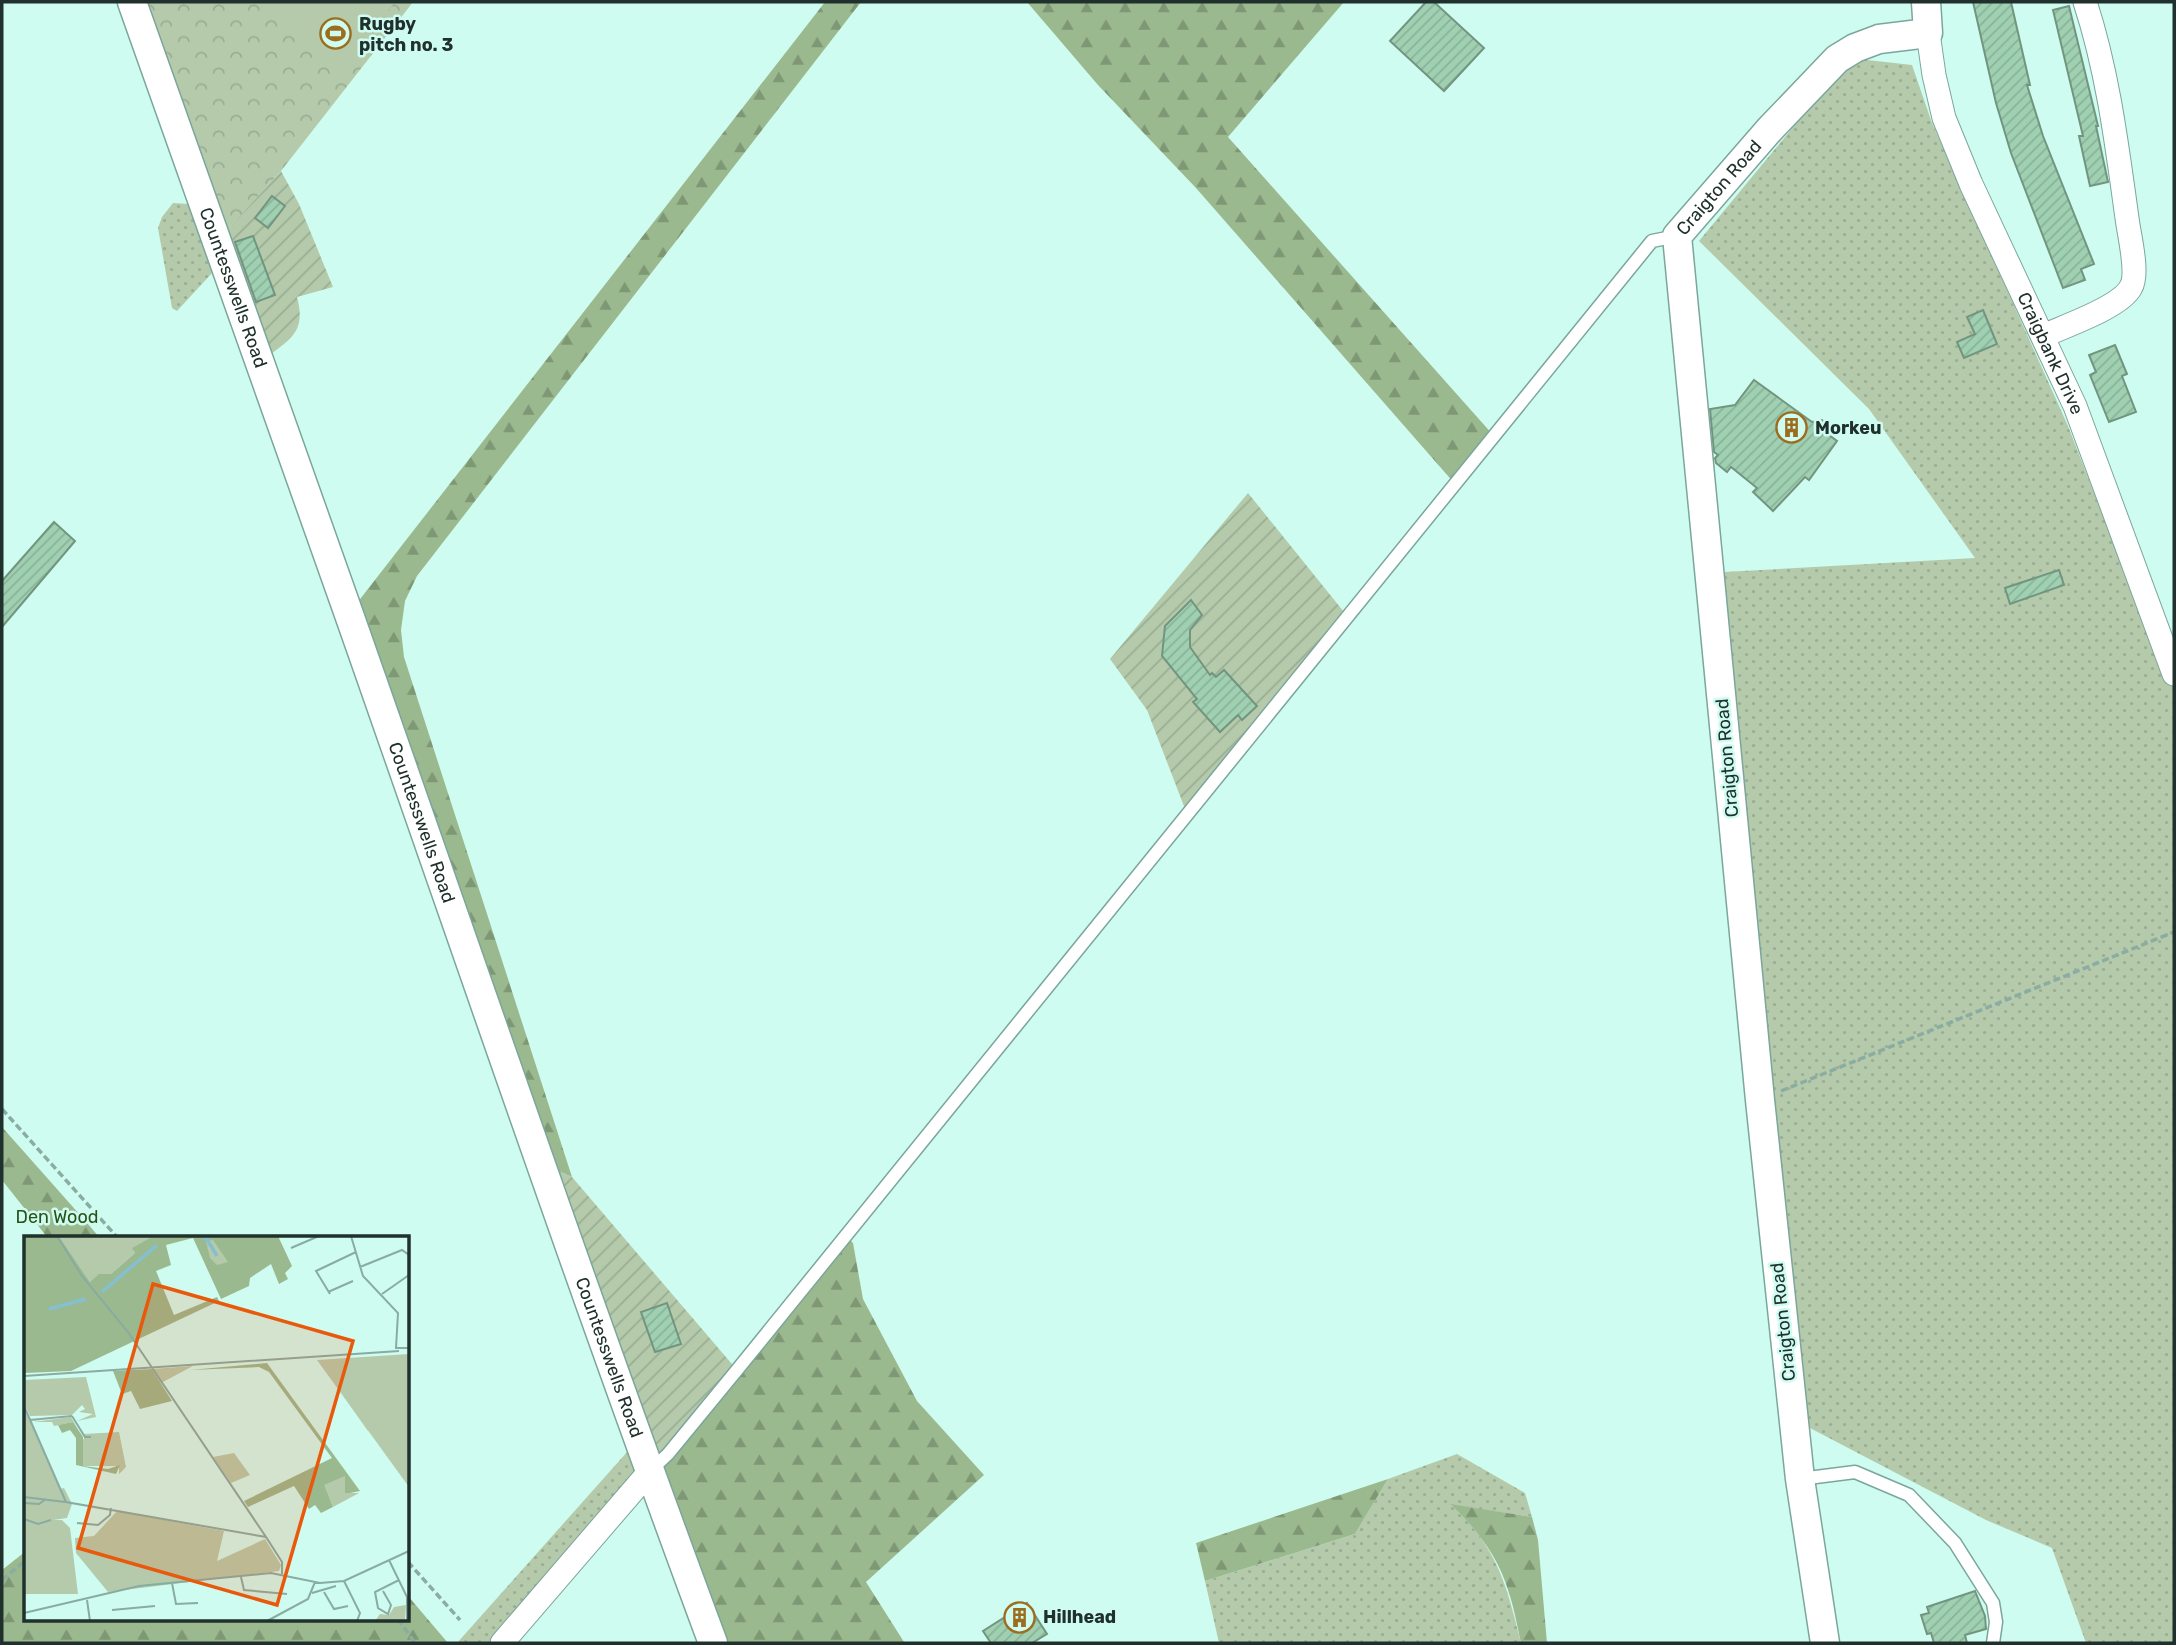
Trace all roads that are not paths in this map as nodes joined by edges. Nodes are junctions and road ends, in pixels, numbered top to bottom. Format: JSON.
{"nodes":[{"id":1,"x":132,"y":2,"type":"edge"},
{"id":2,"x":1926,"y":2,"type":"edge"},
{"id":3,"x":2085,"y":2,"type":"edge"},
{"id":4,"x":1928,"y":33,"type":"junction"},
{"id":5,"x":1677,"y":236,"type":"junction"},
{"id":6,"x":2043,"y":336,"type":"junction"},
{"id":7,"x":2174,"y":674,"type":"edge"},
{"id":8,"x":650,"y":1471,"type":"junction"},
{"id":9,"x":1800,"y":1479,"type":"junction"},
{"id":10,"x":502,"y":1643,"type":"edge"},
{"id":11,"x":713,"y":1643,"type":"edge"},
{"id":12,"x":1825,"y":1643,"type":"edge"},
{"id":13,"x":1993,"y":1643,"type":"edge"}],
"edges":[{"from":1,"to":8,"type":"street","name":"Countesswells Road"},
{"from":2,"to":4,"type":"street"},
{"from":3,"to":6,"type":"street"},
{"from":4,"to":5,"type":"street","name":"Craigton Road"},
{"from":4,"to":6,"type":"street","name":"Craigbank Drive"},
{"from":5,"to":8,"type":"lane"},
{"from":5,"to":9,"type":"street","name":"Craigton Road"},
{"from":6,"to":7,"type":"street","name":"Craigbank Drive"},
{"from":8,"to":10,"type":"street"},
{"from":8,"to":11,"type":"street","name":"Countesswells Road"},
{"from":9,"to":12,"type":"street","name":"Craigton Road"},
{"from":9,"to":13,"type":"lane"}]}
